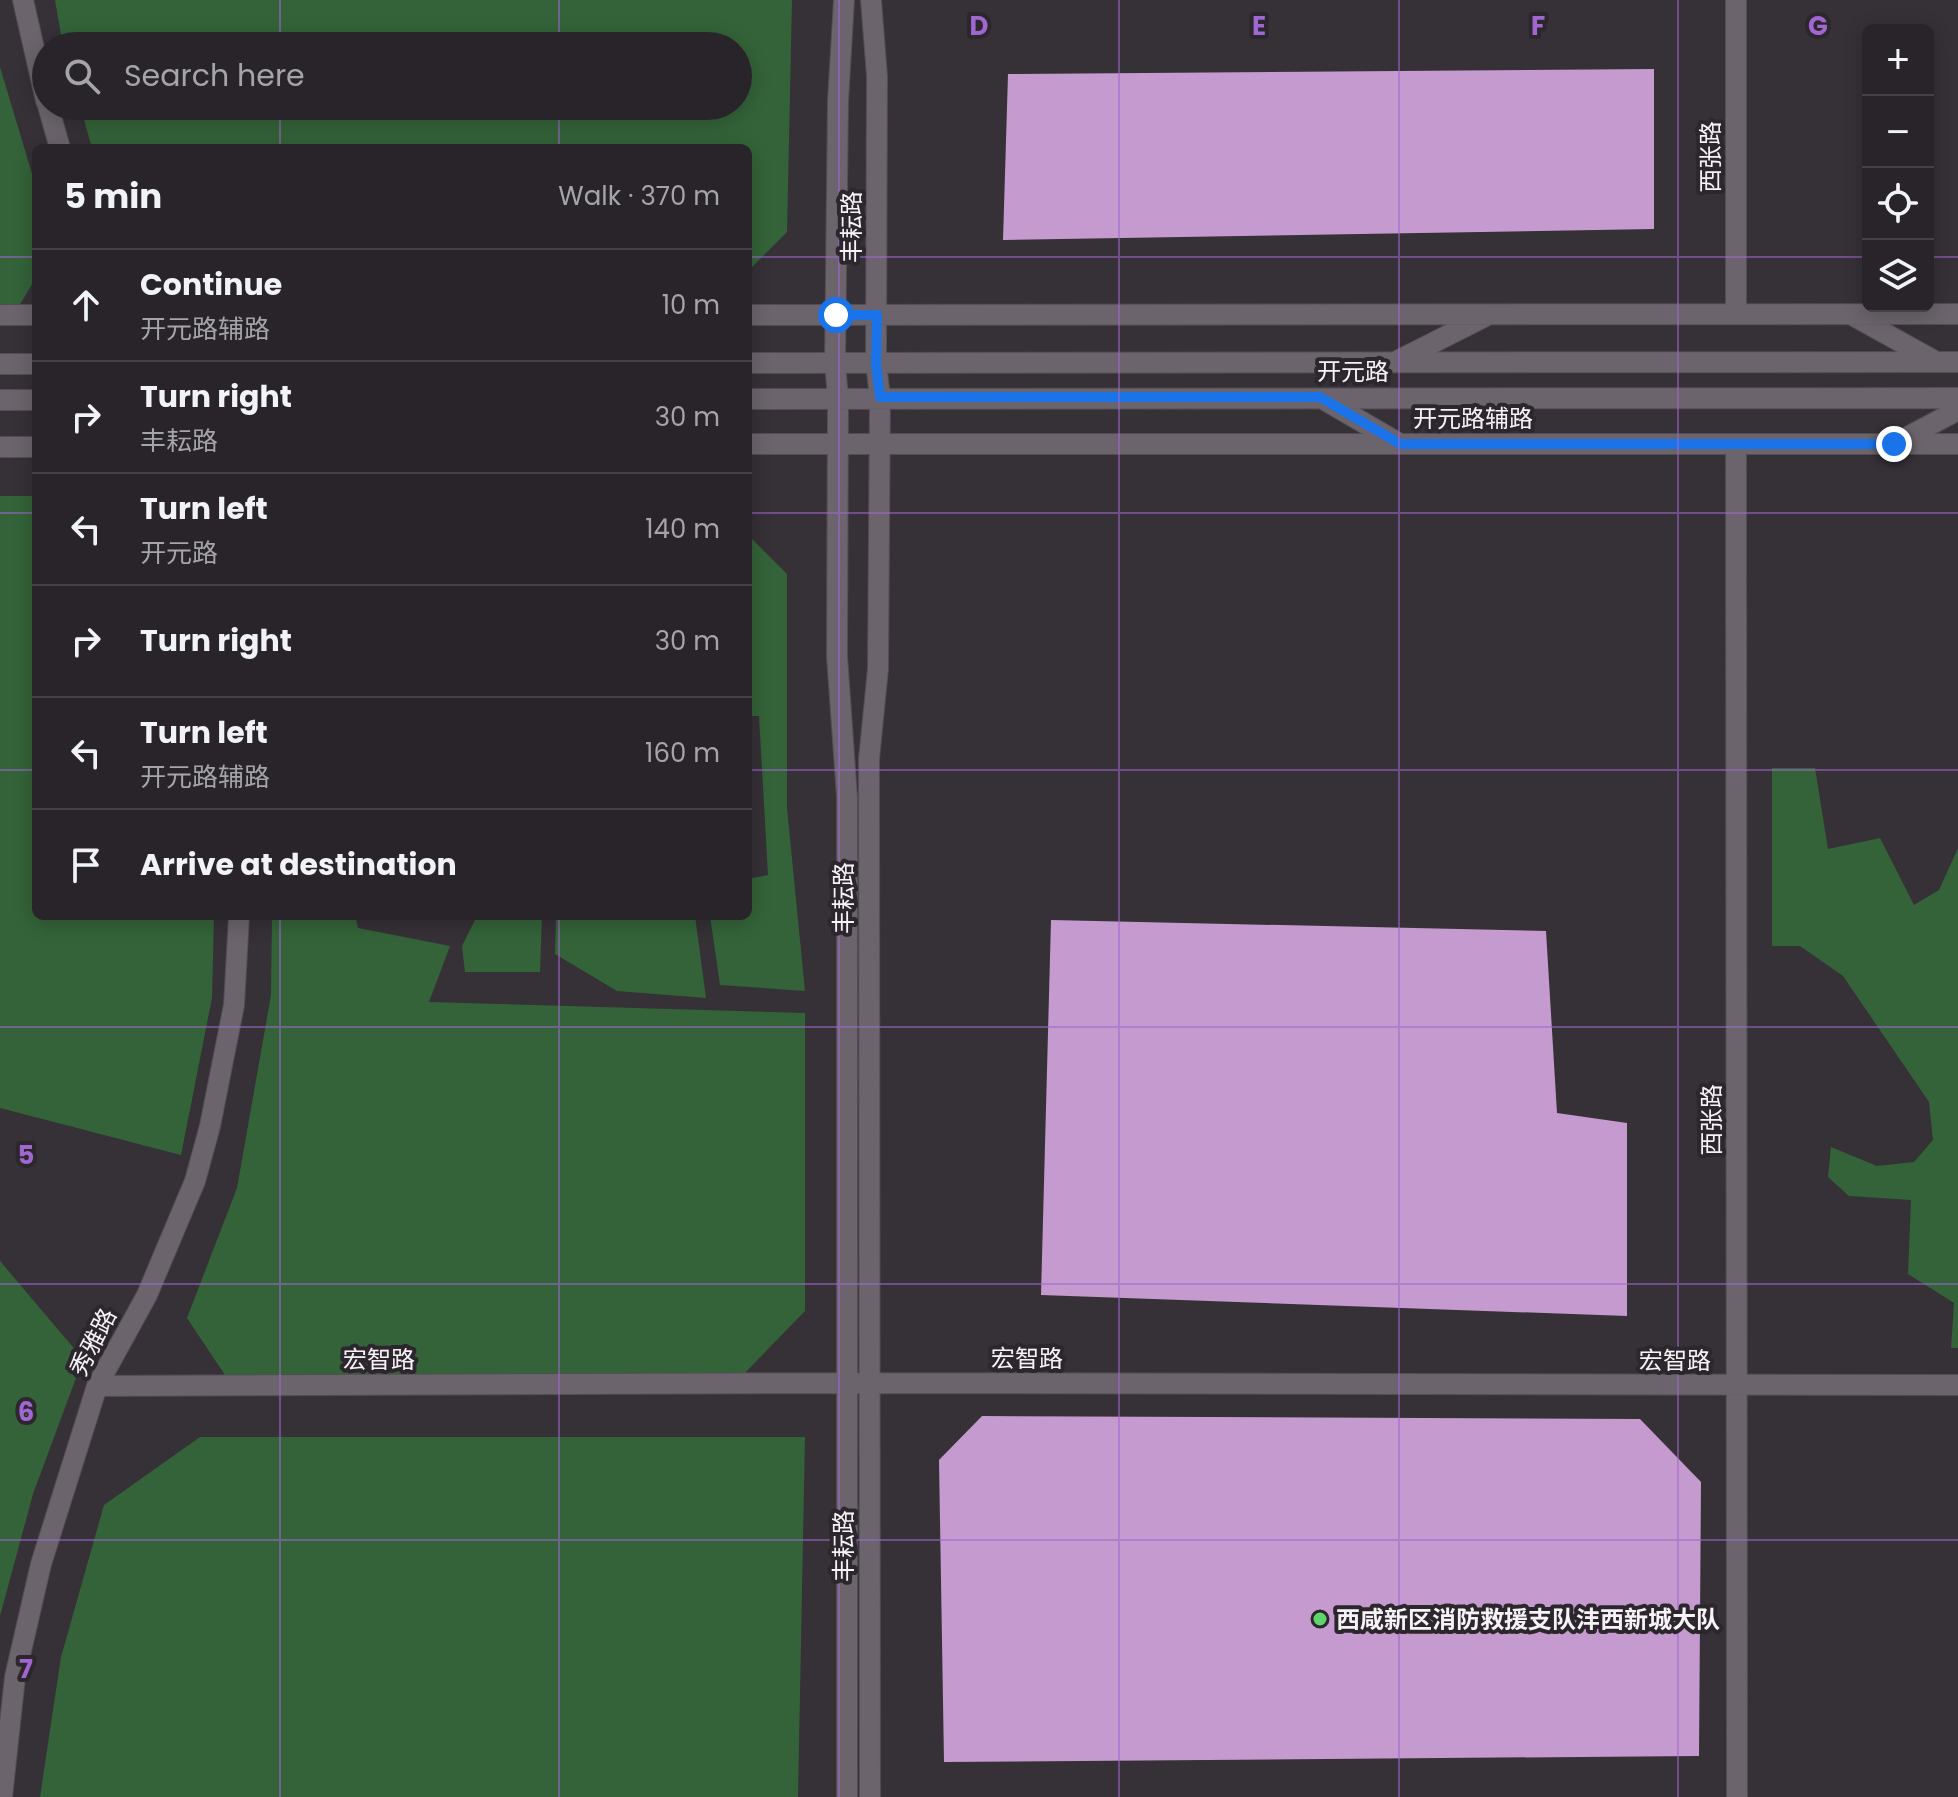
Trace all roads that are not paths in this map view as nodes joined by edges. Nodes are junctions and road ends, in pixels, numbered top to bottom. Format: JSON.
{"nodes":[{"id":1,"x":23,"y":0,"type":"edge"},
{"id":2,"x":844,"y":0,"type":"edge"},
{"id":3,"x":871,"y":0,"type":"edge"},
{"id":4,"x":1736,"y":0,"type":"edge"},
{"id":5,"x":32,"y":39,"type":"edge"},
{"id":6,"x":52,"y":120,"type":"edge"},
{"id":7,"x":59,"y":144,"type":"edge"},
{"id":8,"x":1490,"y":314,"type":"junction"},
{"id":9,"x":1736,"y":314,"type":"junction"},
{"id":10,"x":1850,"y":314,"type":"junction"},
{"id":11,"x":1958,"y":314,"type":"edge"},
{"id":12,"x":0,"y":315,"type":"edge"},
{"id":13,"x":32,"y":315,"type":"edge"},
{"id":14,"x":752,"y":315,"type":"edge"},
{"id":15,"x":836,"y":315,"type":"junction"},
{"id":16,"x":877,"y":315,"type":"junction"},
{"id":17,"x":1393,"y":362,"type":"junction"},
{"id":18,"x":1936,"y":362,"type":"junction"},
{"id":19,"x":1958,"y":362,"type":"edge"},
{"id":20,"x":752,"y":363,"type":"edge"},
{"id":21,"x":835,"y":363,"type":"junction"},
{"id":22,"x":876,"y":363,"type":"junction"},
{"id":23,"x":0,"y":364,"type":"edge"},
{"id":24,"x":32,"y":364,"type":"edge"},
{"id":25,"x":880,"y":397,"type":"junction"},
{"id":26,"x":1320,"y":397,"type":"junction"},
{"id":27,"x":838,"y":398,"type":"junction"},
{"id":28,"x":1958,"y":398,"type":"edge"},
{"id":29,"x":752,"y":399,"type":"edge"},
{"id":30,"x":0,"y":400,"type":"edge"},
{"id":31,"x":32,"y":400,"type":"edge"},
{"id":32,"x":1958,"y":410,"type":"edge"},
{"id":33,"x":837,"y":443,"type":"junction"},
{"id":34,"x":880,"y":443,"type":"junction"},
{"id":35,"x":752,"y":444,"type":"edge"},
{"id":36,"x":1400,"y":444,"type":"junction"},
{"id":37,"x":1736,"y":444,"type":"junction"},
{"id":38,"x":1894,"y":444,"type":"junction"},
{"id":39,"x":1958,"y":444,"type":"edge"},
{"id":40,"x":0,"y":447,"type":"edge"},
{"id":41,"x":32,"y":447,"type":"edge"},
{"id":42,"x":239,"y":920,"type":"edge"},
{"id":43,"x":845,"y":1383,"type":"junction"},
{"id":44,"x":869,"y":1383,"type":"junction"},
{"id":45,"x":1958,"y":1385,"type":"edge"},
{"id":46,"x":97,"y":1386,"type":"junction"},
{"id":47,"x":1737,"y":1386,"type":"junction"},
{"id":48,"x":2,"y":1797,"type":"edge"},
{"id":49,"x":847,"y":1797,"type":"edge"},
{"id":50,"x":870,"y":1797,"type":"edge"},
{"id":51,"x":1737,"y":1797,"type":"edge"}],
"edges":[{"from":1,"to":5,"type":"street"},
{"from":2,"to":15,"type":"street","name":"丰耘路"},
{"from":3,"to":16,"type":"street","name":"丰耘路"},
{"from":4,"to":9,"type":"street","name":"西张路"},
{"from":6,"to":7,"type":"street"},
{"from":8,"to":9,"type":"street"},
{"from":8,"to":16,"type":"street"},
{"from":8,"to":17,"type":"street"},
{"from":9,"to":10,"type":"street"},
{"from":10,"to":11,"type":"street"},
{"from":10,"to":18,"type":"street"},
{"from":12,"to":13,"type":"street"},
{"from":14,"to":15,"type":"street"},
{"from":15,"to":16,"type":"street"},
{"from":15,"to":21,"type":"street","name":"丰耘路"},
{"from":16,"to":22,"type":"street","name":"丰耘路"},
{"from":17,"to":18,"type":"street","name":"开元路"},
{"from":17,"to":22,"type":"street","name":"开元路"},
{"from":18,"to":19,"type":"street","name":"开元路"},
{"from":20,"to":21,"type":"street","name":"开元路"},
{"from":21,"to":22,"type":"street","name":"开元路"},
{"from":21,"to":27,"type":"street","name":"丰耘路"},
{"from":22,"to":25,"type":"street","name":"丰耘路"},
{"from":23,"to":24,"type":"street"},
{"from":25,"to":26,"type":"street","name":"开元路"},
{"from":25,"to":27,"type":"street","name":"开元路"},
{"from":25,"to":34,"type":"street","name":"丰耘路"},
{"from":26,"to":28,"type":"street","name":"开元路"},
{"from":26,"to":36,"type":"street"},
{"from":27,"to":29,"type":"street","name":"开元路"},
{"from":27,"to":33,"type":"street","name":"丰耘路"},
{"from":30,"to":31,"type":"street"},
{"from":32,"to":38,"type":"street"},
{"from":33,"to":34,"type":"street","name":"开元路辅路"},
{"from":33,"to":35,"type":"street","name":"开元路辅路"},
{"from":33,"to":43,"type":"street","name":"丰耘路"},
{"from":34,"to":36,"type":"street","name":"开元路辅路"},
{"from":34,"to":44,"type":"street","name":"丰耘路"},
{"from":36,"to":37,"type":"street","name":"开元路辅路"},
{"from":37,"to":38,"type":"street","name":"开元路辅路"},
{"from":37,"to":47,"type":"street","name":"西张路"},
{"from":38,"to":39,"type":"street","name":"开元路辅路"},
{"from":40,"to":41,"type":"street"},
{"from":42,"to":46,"type":"street","name":"秀雅路"},
{"from":43,"to":44,"type":"street","name":"宏智路"},
{"from":43,"to":46,"type":"street","name":"宏智路"},
{"from":43,"to":49,"type":"street","name":"丰耘路"},
{"from":44,"to":47,"type":"street","name":"宏智路"},
{"from":44,"to":50,"type":"street","name":"丰耘路"},
{"from":45,"to":47,"type":"street","name":"宏智路"},
{"from":46,"to":48,"type":"street","name":"秀雅路"},
{"from":47,"to":51,"type":"street","name":"西张路"}]}
